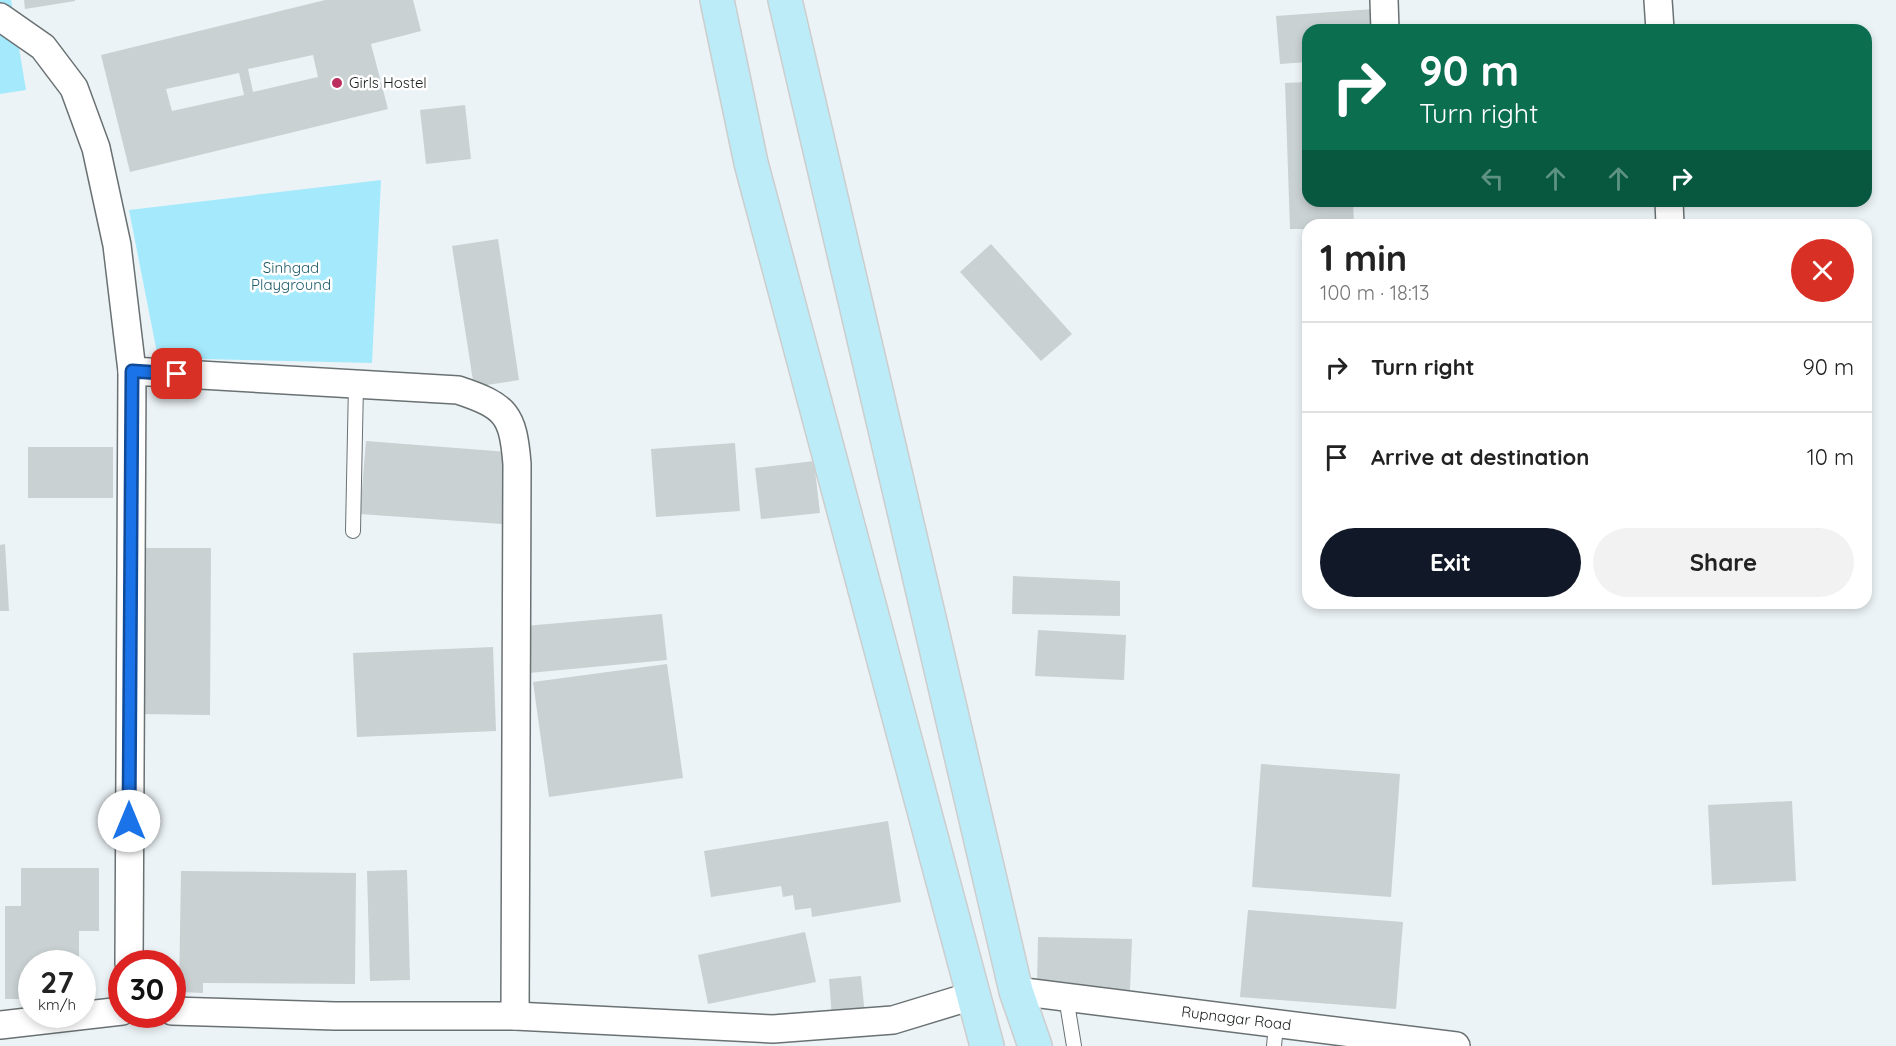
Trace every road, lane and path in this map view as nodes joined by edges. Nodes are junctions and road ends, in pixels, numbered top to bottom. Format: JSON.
{"nodes":[{"id":1,"x":717,"y":0,"type":"edge"},
{"id":2,"x":785,"y":0,"type":"edge"},
{"id":3,"x":1384,"y":0,"type":"edge"},
{"id":4,"x":1658,"y":0,"type":"edge"},
{"id":5,"x":0,"y":17,"type":"edge"},
{"id":6,"x":1385,"y":24,"type":"edge"},
{"id":7,"x":1660,"y":24,"type":"edge"},
{"id":8,"x":132,"y":371,"type":"junction"},
{"id":9,"x":356,"y":384,"type":"junction"},
{"id":10,"x":353,"y":531,"type":"dead end"},
{"id":11,"x":129,"y":950,"type":"edge"},
{"id":12,"x":1016,"y":991,"type":"junction"},
{"id":13,"x":975,"y":995,"type":"junction"},
{"id":14,"x":1066,"y":997,"type":"junction"},
{"id":15,"x":186,"y":1011,"type":"edge"},
{"id":16,"x":108,"y":1012,"type":"edge"},
{"id":17,"x":515,"y":1016,"type":"junction"},
{"id":18,"x":0,"y":1024,"type":"edge"},
{"id":19,"x":1275,"y":1035,"type":"edge"},
{"id":20,"x":987,"y":1046,"type":"edge"},
{"id":21,"x":1035,"y":1046,"type":"edge"},
{"id":22,"x":1074,"y":1046,"type":"edge"},
{"id":23,"x":1456,"y":1046,"type":"edge"}],
"edges":[{"from":1,"to":13,"type":"main road"},
{"from":2,"to":12,"type":"main road"},
{"from":3,"to":6,"type":"street"},
{"from":4,"to":7,"type":"street"},
{"from":5,"to":8,"type":"street"},
{"from":8,"to":9,"type":"street"},
{"from":8,"to":11,"type":"street"},
{"from":9,"to":10,"type":"lane"},
{"from":9,"to":17,"type":"street"},
{"from":12,"to":14,"type":"street","name":"Rupnagar Road"},
{"from":12,"to":21,"type":"main road"},
{"from":13,"to":17,"type":"street"},
{"from":13,"to":20,"type":"main road"},
{"from":14,"to":19,"type":"street","name":"Rupnagar Road"},
{"from":14,"to":22,"type":"lane"},
{"from":15,"to":17,"type":"street"},
{"from":16,"to":18,"type":"street"},
{"from":19,"to":23,"type":"street","name":"Rupnagar Road"}]}
